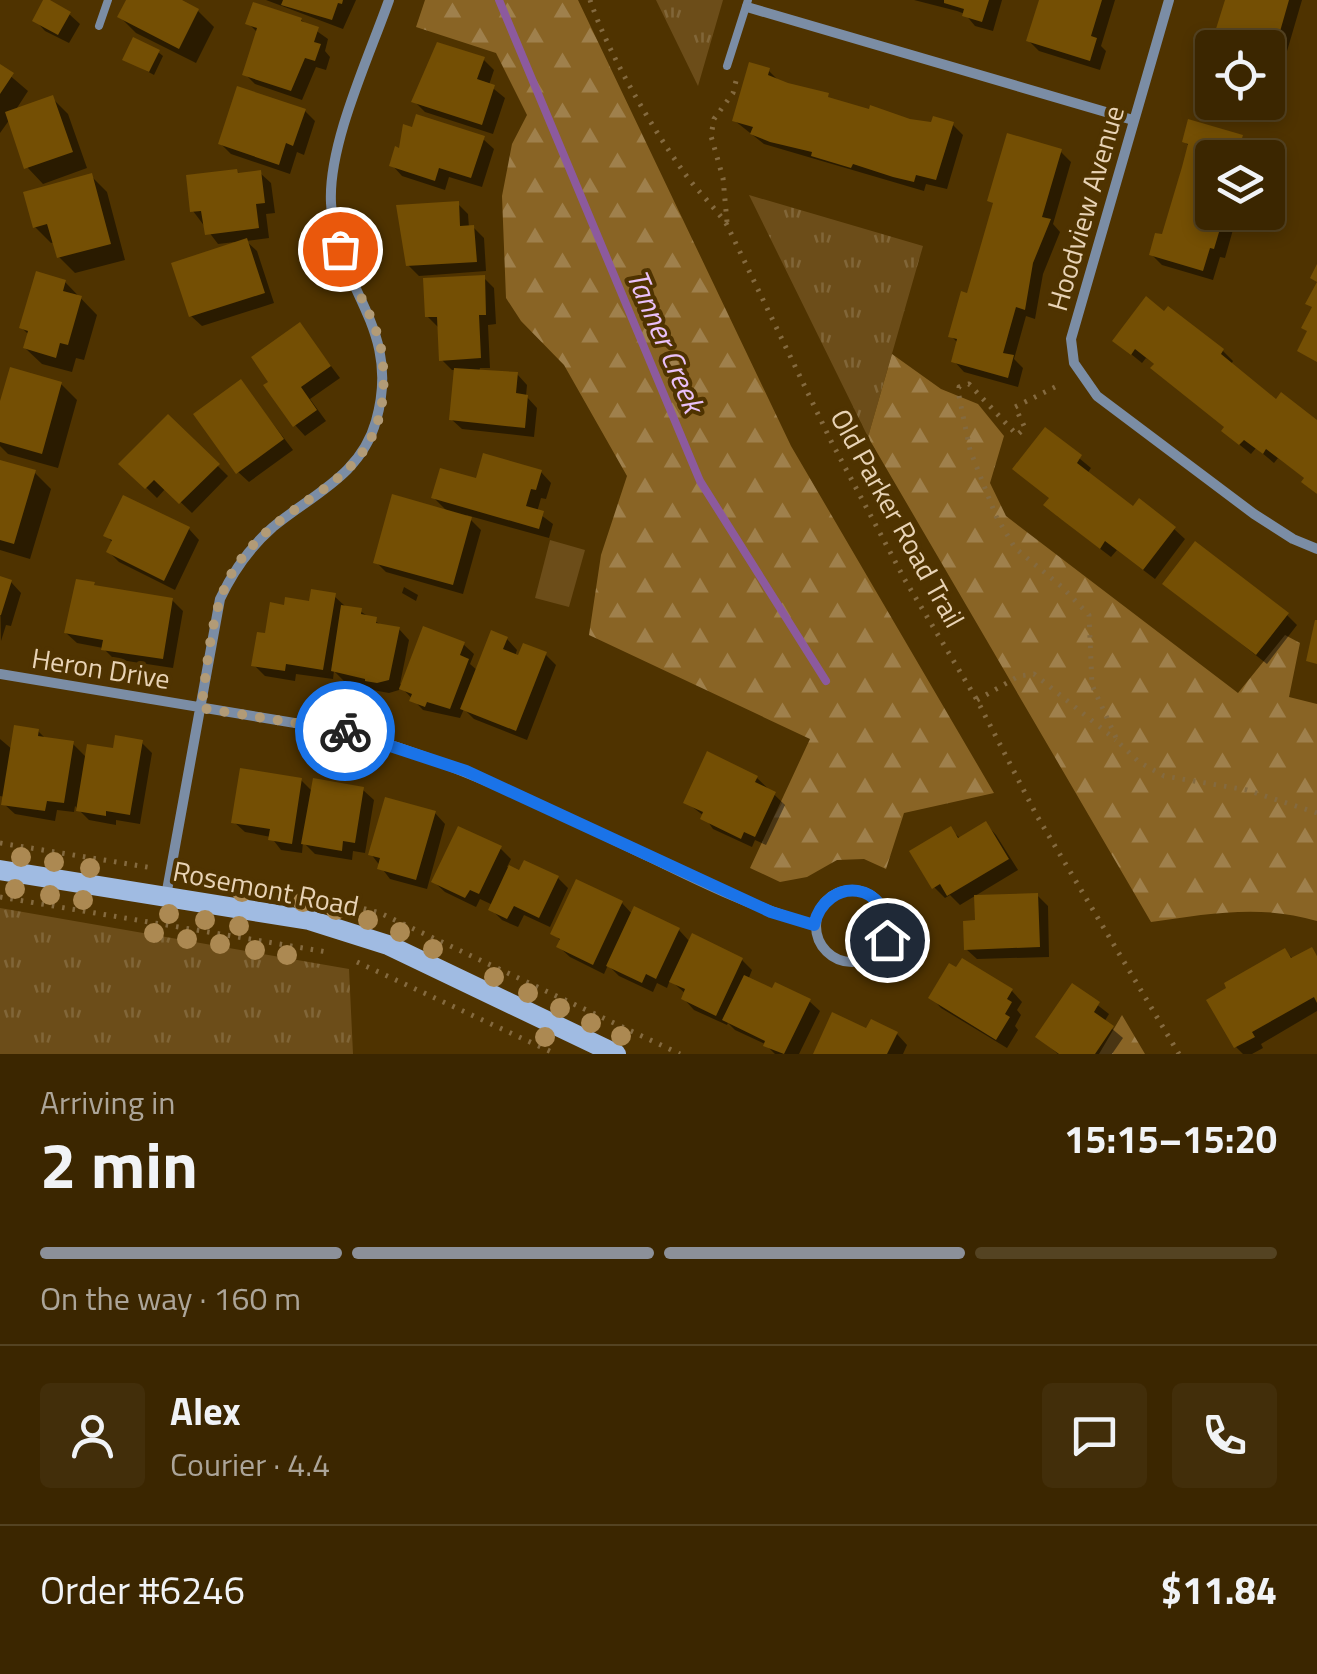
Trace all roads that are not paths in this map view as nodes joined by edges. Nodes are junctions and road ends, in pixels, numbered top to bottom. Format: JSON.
{"nodes":[{"id":1,"x":108,"y":0,"type":"edge"},
{"id":2,"x":388,"y":0,"type":"edge"},
{"id":3,"x":1170,"y":0,"type":"edge"},
{"id":4,"x":748,"y":4,"type":"edge"},
{"id":5,"x":100,"y":26,"type":"dead end"},
{"id":6,"x":727,"y":66,"type":"dead end"},
{"id":7,"x":1133,"y":120,"type":"junction"},
{"id":8,"x":1317,"y":549,"type":"edge"},
{"id":9,"x":0,"y":674,"type":"edge"},
{"id":10,"x":201,"y":708,"type":"junction"},
{"id":11,"x":0,"y":870,"type":"edge"},
{"id":12,"x":166,"y":896,"type":"junction"},
{"id":13,"x":814,"y":925,"type":"junction"},
{"id":14,"x":616,"y":1054,"type":"edge"}],
"edges":[{"from":1,"to":5,"type":"lane"},
{"from":2,"to":10,"type":"street"},
{"from":3,"to":7,"type":"street","name":"Hoodview Avenue"},
{"from":4,"to":6,"type":"lane"},
{"from":4,"to":7,"type":"street"},
{"from":7,"to":8,"type":"street","name":"Hoodview Avenue"},
{"from":9,"to":10,"type":"street","name":"Heron Drive"},
{"from":10,"to":12,"type":"street"},
{"from":10,"to":13,"type":"street","name":"Heron Drive"},
{"from":11,"to":12,"type":"main road","name":"Rosemont Road"},
{"from":12,"to":14,"type":"main road","name":"Rosemont Road"},
{"from":13,"to":13,"type":"street"}]}
